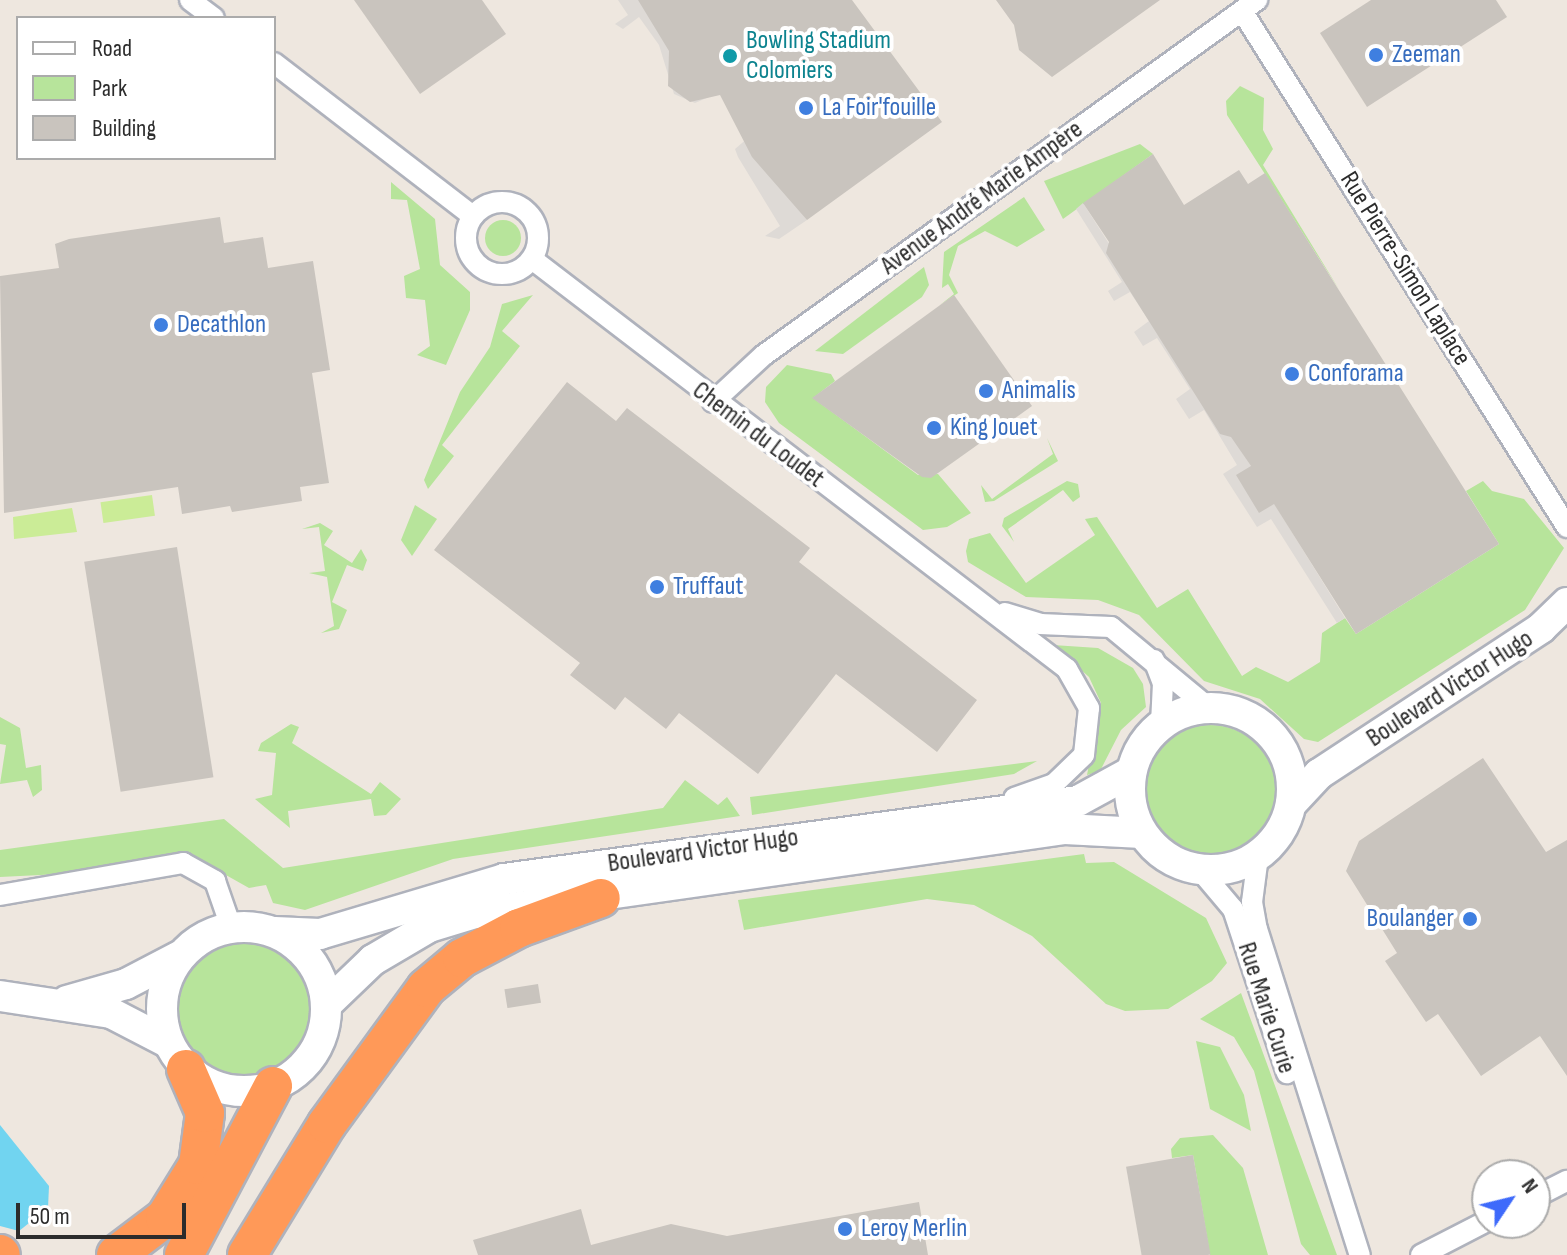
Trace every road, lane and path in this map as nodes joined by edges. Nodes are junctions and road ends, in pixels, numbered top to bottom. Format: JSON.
{"nodes":[{"id":1,"x":190,"y":0,"type":"edge"},
{"id":2,"x":1249,"y":5,"type":"edge"},
{"id":3,"x":211,"y":16,"type":"edge"},
{"id":4,"x":276,"y":65,"type":"edge"},
{"id":5,"x":473,"y":216,"type":"junction"},
{"id":6,"x":532,"y":259,"type":"junction"},
{"id":7,"x":713,"y":402,"type":"junction"},
{"id":8,"x":1567,"y":527,"type":"edge"},
{"id":9,"x":1567,"y":603,"type":"edge"},
{"id":10,"x":988,"y":605,"type":"junction"},
{"id":11,"x":1554,"y":624,"type":"edge"},
{"id":12,"x":1153,"y":656,"type":"junction"},
{"id":13,"x":1209,"y":708,"type":"junction"},
{"id":14,"x":1161,"y":724,"type":"junction"},
{"id":15,"x":1359,"y":749,"type":"junction"},
{"id":16,"x":1283,"y":752,"type":"junction"},
{"id":17,"x":1131,"y":772,"type":"junction"},
{"id":18,"x":1291,"y":804,"type":"junction"},
{"id":19,"x":968,"y":811,"type":"junction"},
{"id":20,"x":1142,"y":833,"type":"junction"},
{"id":21,"x":1258,"y":856,"type":"junction"},
{"id":22,"x":1200,"y":870,"type":"junction"},
{"id":23,"x":0,"y":895,"type":"edge"},
{"id":24,"x":601,"y":898,"type":"junction"},
{"id":25,"x":231,"y":927,"type":"junction"},
{"id":26,"x":275,"y":932,"type":"junction"},
{"id":27,"x":180,"y":956,"type":"junction"},
{"id":28,"x":0,"y":996,"type":"edge"},
{"id":29,"x":66,"y":1001,"type":"junction"},
{"id":30,"x":326,"y":1005,"type":"junction"},
{"id":31,"x":177,"y":1055,"type":"junction"},
{"id":32,"x":273,"y":1086,"type":"junction"},
{"id":33,"x":1323,"y":1153,"type":"junction"},
{"id":34,"x":1471,"y":1229,"type":"edge"},
{"id":35,"x":116,"y":1255,"type":"edge"},
{"id":36,"x":184,"y":1255,"type":"edge"},
{"id":37,"x":247,"y":1255,"type":"edge"},
{"id":38,"x":1360,"y":1255,"type":"edge"},
{"id":39,"x":1421,"y":1255,"type":"edge"}],
"edges":[{"from":1,"to":3,"type":"street"},
{"from":2,"to":7,"type":"street","name":"Avenue André Marie Ampère"},
{"from":2,"to":8,"type":"street","name":"Rue Pierre-Simon Laplace"},
{"from":4,"to":5,"type":"street"},
{"from":5,"to":6,"type":"street"},
{"from":5,"to":6,"type":"street"},
{"from":6,"to":7,"type":"street","name":"Chemin du Loudet"},
{"from":7,"to":10,"type":"street","name":"Chemin du Loudet"},
{"from":9,"to":11,"type":"main road","name":"Boulevard Victor Hugo"},
{"from":10,"to":12,"type":"street","name":"Chemin du Loudet"},
{"from":10,"to":19,"type":"street","name":"Chemin du Loudet"},
{"from":11,"to":15,"type":"main road","name":"Boulevard Victor Hugo"},
{"from":12,"to":13,"type":"street","name":"Chemin du Loudet"},
{"from":12,"to":14,"type":"street"},
{"from":13,"to":14,"type":"main road"},
{"from":13,"to":16,"type":"main road"},
{"from":14,"to":17,"type":"main road"},
{"from":15,"to":16,"type":"main road","name":"Boulevard Victor Hugo"},
{"from":15,"to":18,"type":"main road","name":"Boulevard Victor Hugo"},
{"from":16,"to":18,"type":"main road"},
{"from":17,"to":19,"type":"main road","name":"Boulevard Victor Hugo"},
{"from":17,"to":20,"type":"main road"},
{"from":18,"to":21,"type":"main road"},
{"from":19,"to":26,"type":"main road","name":"Boulevard Victor Hugo"},
{"from":20,"to":22,"type":"main road"},
{"from":20,"to":24,"type":"main road","name":"Boulevard Victor Hugo"},
{"from":21,"to":22,"type":"main road"},
{"from":21,"to":33,"type":"street","name":"Rue Marie Curie"},
{"from":22,"to":33,"type":"street","name":"Rue Marie Curie"},
{"from":23,"to":25,"type":"street"},
{"from":24,"to":30,"type":"main road","name":"Boulevard Victor Hugo"},
{"from":24,"to":37,"type":"highway"},
{"from":25,"to":26,"type":"main road"},
{"from":25,"to":27,"type":"main road"},
{"from":26,"to":30,"type":"main road"},
{"from":27,"to":29,"type":"main road"},
{"from":27,"to":31,"type":"main road"},
{"from":28,"to":29,"type":"main road"},
{"from":29,"to":31,"type":"main road"},
{"from":30,"to":32,"type":"main road"},
{"from":31,"to":32,"type":"main road"},
{"from":31,"to":35,"type":"highway"},
{"from":32,"to":36,"type":"highway"},
{"from":33,"to":38,"type":"street","name":"Rue Marie Curie"},
{"from":34,"to":39,"type":"street"}]}
